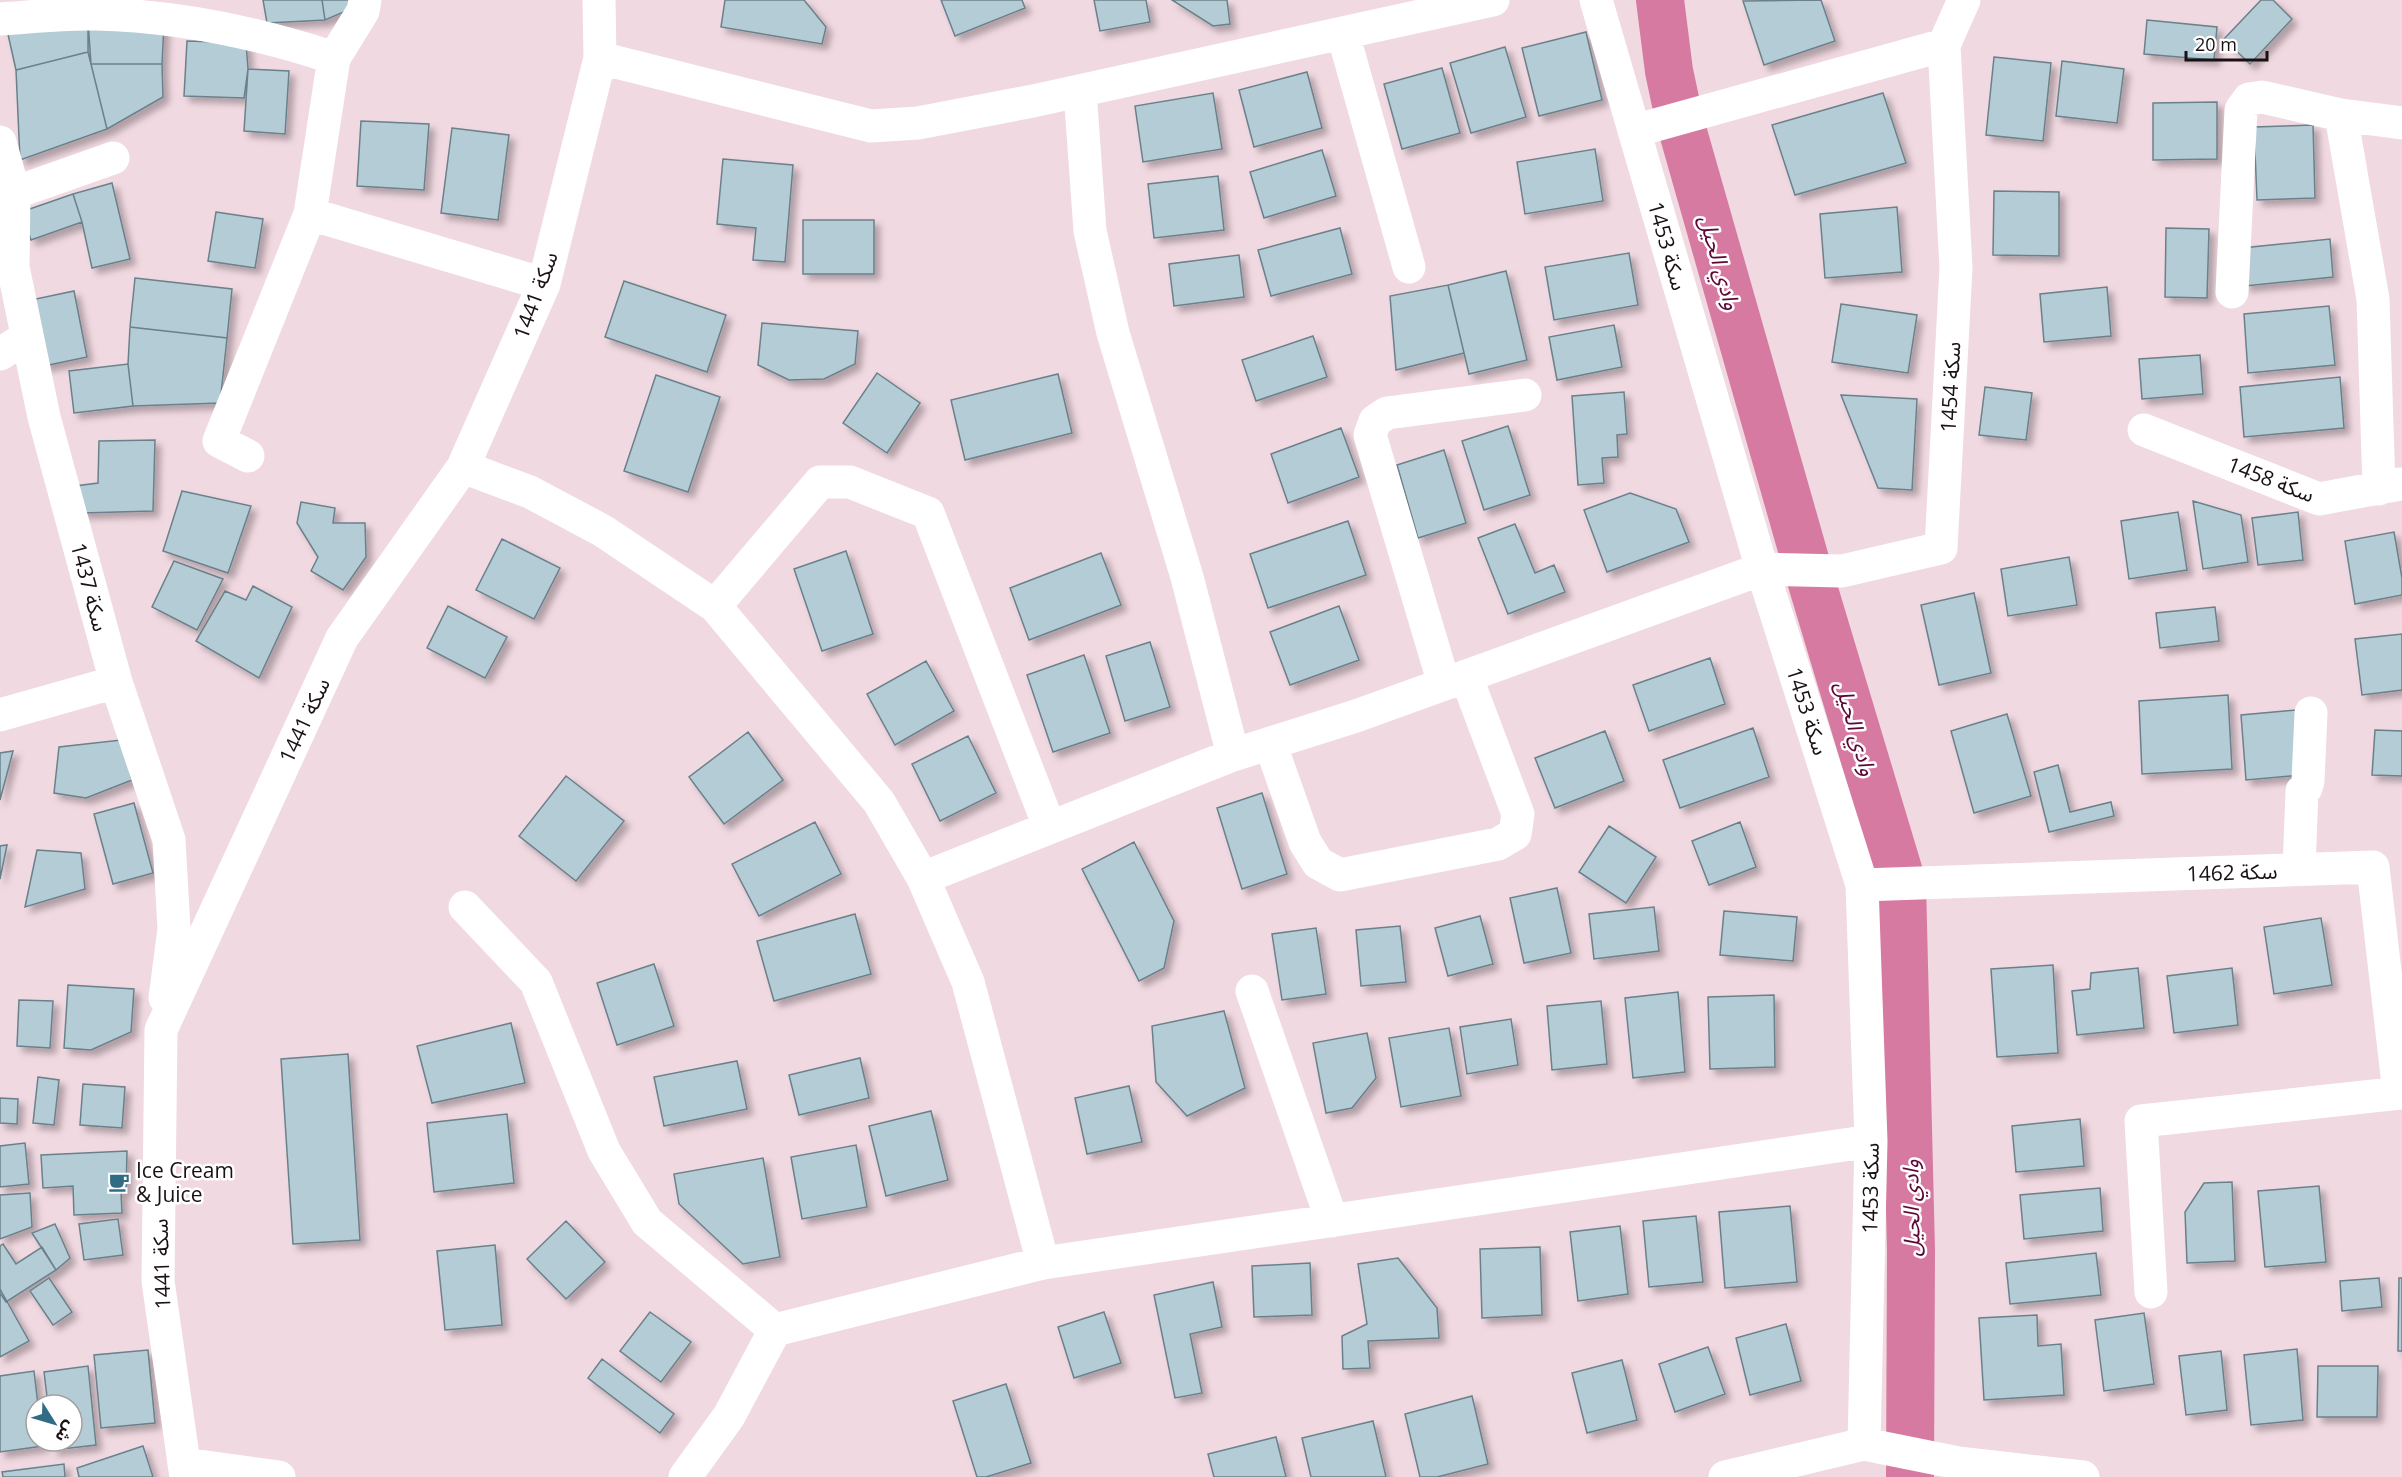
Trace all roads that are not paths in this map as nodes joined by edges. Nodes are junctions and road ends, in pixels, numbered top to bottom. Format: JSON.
{"nodes":[{"id":1,"x":365,"y":0,"type":"edge"},
{"id":2,"x":599,"y":0,"type":"edge"},
{"id":3,"x":1493,"y":0,"type":"edge"},
{"id":4,"x":1596,"y":0,"type":"edge"},
{"id":5,"x":1964,"y":0,"type":"edge"},
{"id":6,"x":1375,"y":13,"type":"edge"},
{"id":7,"x":0,"y":19,"type":"edge"},
{"id":8,"x":1343,"y":34,"type":"junction"},
{"id":9,"x":1944,"y":45,"type":"junction"},
{"id":10,"x":334,"y":58,"type":"junction"},
{"id":11,"x":600,"y":58,"type":"junction"},
{"id":12,"x":1080,"y":91,"type":"junction"},
{"id":13,"x":2341,"y":115,"type":"junction"},
{"id":14,"x":2402,"y":123,"type":"edge"},
{"id":15,"x":1634,"y":131,"type":"junction"},
{"id":16,"x":0,"y":142,"type":"edge"},
{"id":17,"x":112,"y":158,"type":"dead end"},
{"id":18,"x":14,"y":193,"type":"junction"},
{"id":19,"x":310,"y":214,"type":"junction"},
{"id":20,"x":1408,"y":267,"type":"dead end"},
{"id":21,"x":544,"y":284,"type":"junction"},
{"id":22,"x":2232,"y":292,"type":"dead end"},
{"id":23,"x":14,"y":346,"type":"edge"},
{"id":24,"x":1525,"y":395,"type":"dead end"},
{"id":25,"x":2144,"y":429,"type":"dead end"},
{"id":26,"x":248,"y":456,"type":"dead end"},
{"id":27,"x":464,"y":466,"type":"junction"},
{"id":28,"x":2391,"y":486,"type":"edge"},
{"id":29,"x":1762,"y":569,"type":"junction"},
{"id":30,"x":715,"y":606,"type":"junction"},
{"id":31,"x":1455,"y":680,"type":"junction"},
{"id":32,"x":116,"y":682,"type":"junction"},
{"id":33,"x":2311,"y":713,"type":"dead end"},
{"id":34,"x":0,"y":715,"type":"edge"},
{"id":35,"x":1270,"y":743,"type":"junction"},
{"id":36,"x":1233,"y":755,"type":"junction"},
{"id":37,"x":1049,"y":826,"type":"junction"},
{"id":38,"x":2299,"y":869,"type":"junction"},
{"id":39,"x":923,"y":878,"type":"junction"},
{"id":40,"x":1863,"y":885,"type":"junction"},
{"id":41,"x":465,"y":908,"type":"dead end"},
{"id":42,"x":1252,"y":990,"type":"dead end"},
{"id":43,"x":161,"y":1030,"type":"junction"},
{"id":44,"x":2400,"y":1093,"type":"edge"},
{"id":45,"x":1871,"y":1141,"type":"junction"},
{"id":46,"x":1332,"y":1221,"type":"junction"},
{"id":47,"x":1043,"y":1263,"type":"junction"},
{"id":48,"x":2151,"y":1292,"type":"dead end"},
{"id":49,"x":775,"y":1330,"type":"junction"},
{"id":50,"x":1864,"y":1444,"type":"junction"},
{"id":51,"x":185,"y":1470,"type":"edge"},
{"id":52,"x":1958,"y":1470,"type":"edge"},
{"id":53,"x":279,"y":1477,"type":"edge"},
{"id":54,"x":685,"y":1477,"type":"edge"},
{"id":55,"x":1725,"y":1477,"type":"edge"},
{"id":56,"x":2082,"y":1477,"type":"edge"}],
"edges":[{"from":1,"to":10,"type":"street"},
{"from":2,"to":11,"type":"street","name":"سكة 1441"},
{"from":3,"to":6,"type":"street"},
{"from":4,"to":15,"type":"street","name":"سكة 1453"},
{"from":5,"to":9,"type":"street","name":"سكة 1454"},
{"from":6,"to":8,"type":"street"},
{"from":7,"to":10,"type":"street"},
{"from":8,"to":12,"type":"street"},
{"from":8,"to":20,"type":"street"},
{"from":9,"to":15,"type":"street"},
{"from":9,"to":29,"type":"street","name":"سكة 1454"},
{"from":10,"to":19,"type":"street"},
{"from":11,"to":12,"type":"street"},
{"from":11,"to":21,"type":"street","name":"سكة 1441"},
{"from":12,"to":36,"type":"street"},
{"from":13,"to":14,"type":"street"},
{"from":13,"to":22,"type":"street"},
{"from":13,"to":28,"type":"street"},
{"from":15,"to":29,"type":"street","name":"سكة 1453"},
{"from":16,"to":18,"type":"street","name":"سكة 1437"},
{"from":17,"to":18,"type":"street"},
{"from":18,"to":23,"type":"street","name":"سكة 1437"},
{"from":19,"to":21,"type":"street"},
{"from":19,"to":26,"type":"street"},
{"from":21,"to":27,"type":"street","name":"سكة 1441"},
{"from":23,"to":32,"type":"street","name":"سكة 1437"},
{"from":24,"to":31,"type":"street"},
{"from":25,"to":28,"type":"street","name":"سكة 1458"},
{"from":27,"to":30,"type":"street"},
{"from":27,"to":43,"type":"street","name":"سكة 1441"},
{"from":29,"to":31,"type":"street"},
{"from":29,"to":40,"type":"street","name":"سكة 1453"},
{"from":30,"to":37,"type":"street"},
{"from":30,"to":39,"type":"street"},
{"from":31,"to":35,"type":"street"},
{"from":31,"to":35,"type":"street"},
{"from":32,"to":34,"type":"street"},
{"from":32,"to":43,"type":"street","name":"سكة 1437"},
{"from":33,"to":38,"type":"street"},
{"from":35,"to":36,"type":"street"},
{"from":36,"to":37,"type":"street"},
{"from":37,"to":39,"type":"street"},
{"from":38,"to":40,"type":"street","name":"سكة 1462"},
{"from":38,"to":44,"type":"street","name":"سكة 1462"},
{"from":39,"to":47,"type":"street"},
{"from":40,"to":45,"type":"street","name":"سكة 1453"},
{"from":41,"to":49,"type":"street"},
{"from":42,"to":46,"type":"street"},
{"from":43,"to":51,"type":"street","name":"سكة 1441"},
{"from":44,"to":48,"type":"street","name":"سكة 1462"},
{"from":45,"to":46,"type":"street"},
{"from":45,"to":50,"type":"street","name":"سكة 1453"},
{"from":46,"to":47,"type":"street"},
{"from":47,"to":49,"type":"street"},
{"from":49,"to":54,"type":"street"},
{"from":50,"to":52,"type":"street"},
{"from":50,"to":55,"type":"street"},
{"from":51,"to":53,"type":"street"},
{"from":52,"to":56,"type":"street"}]}
